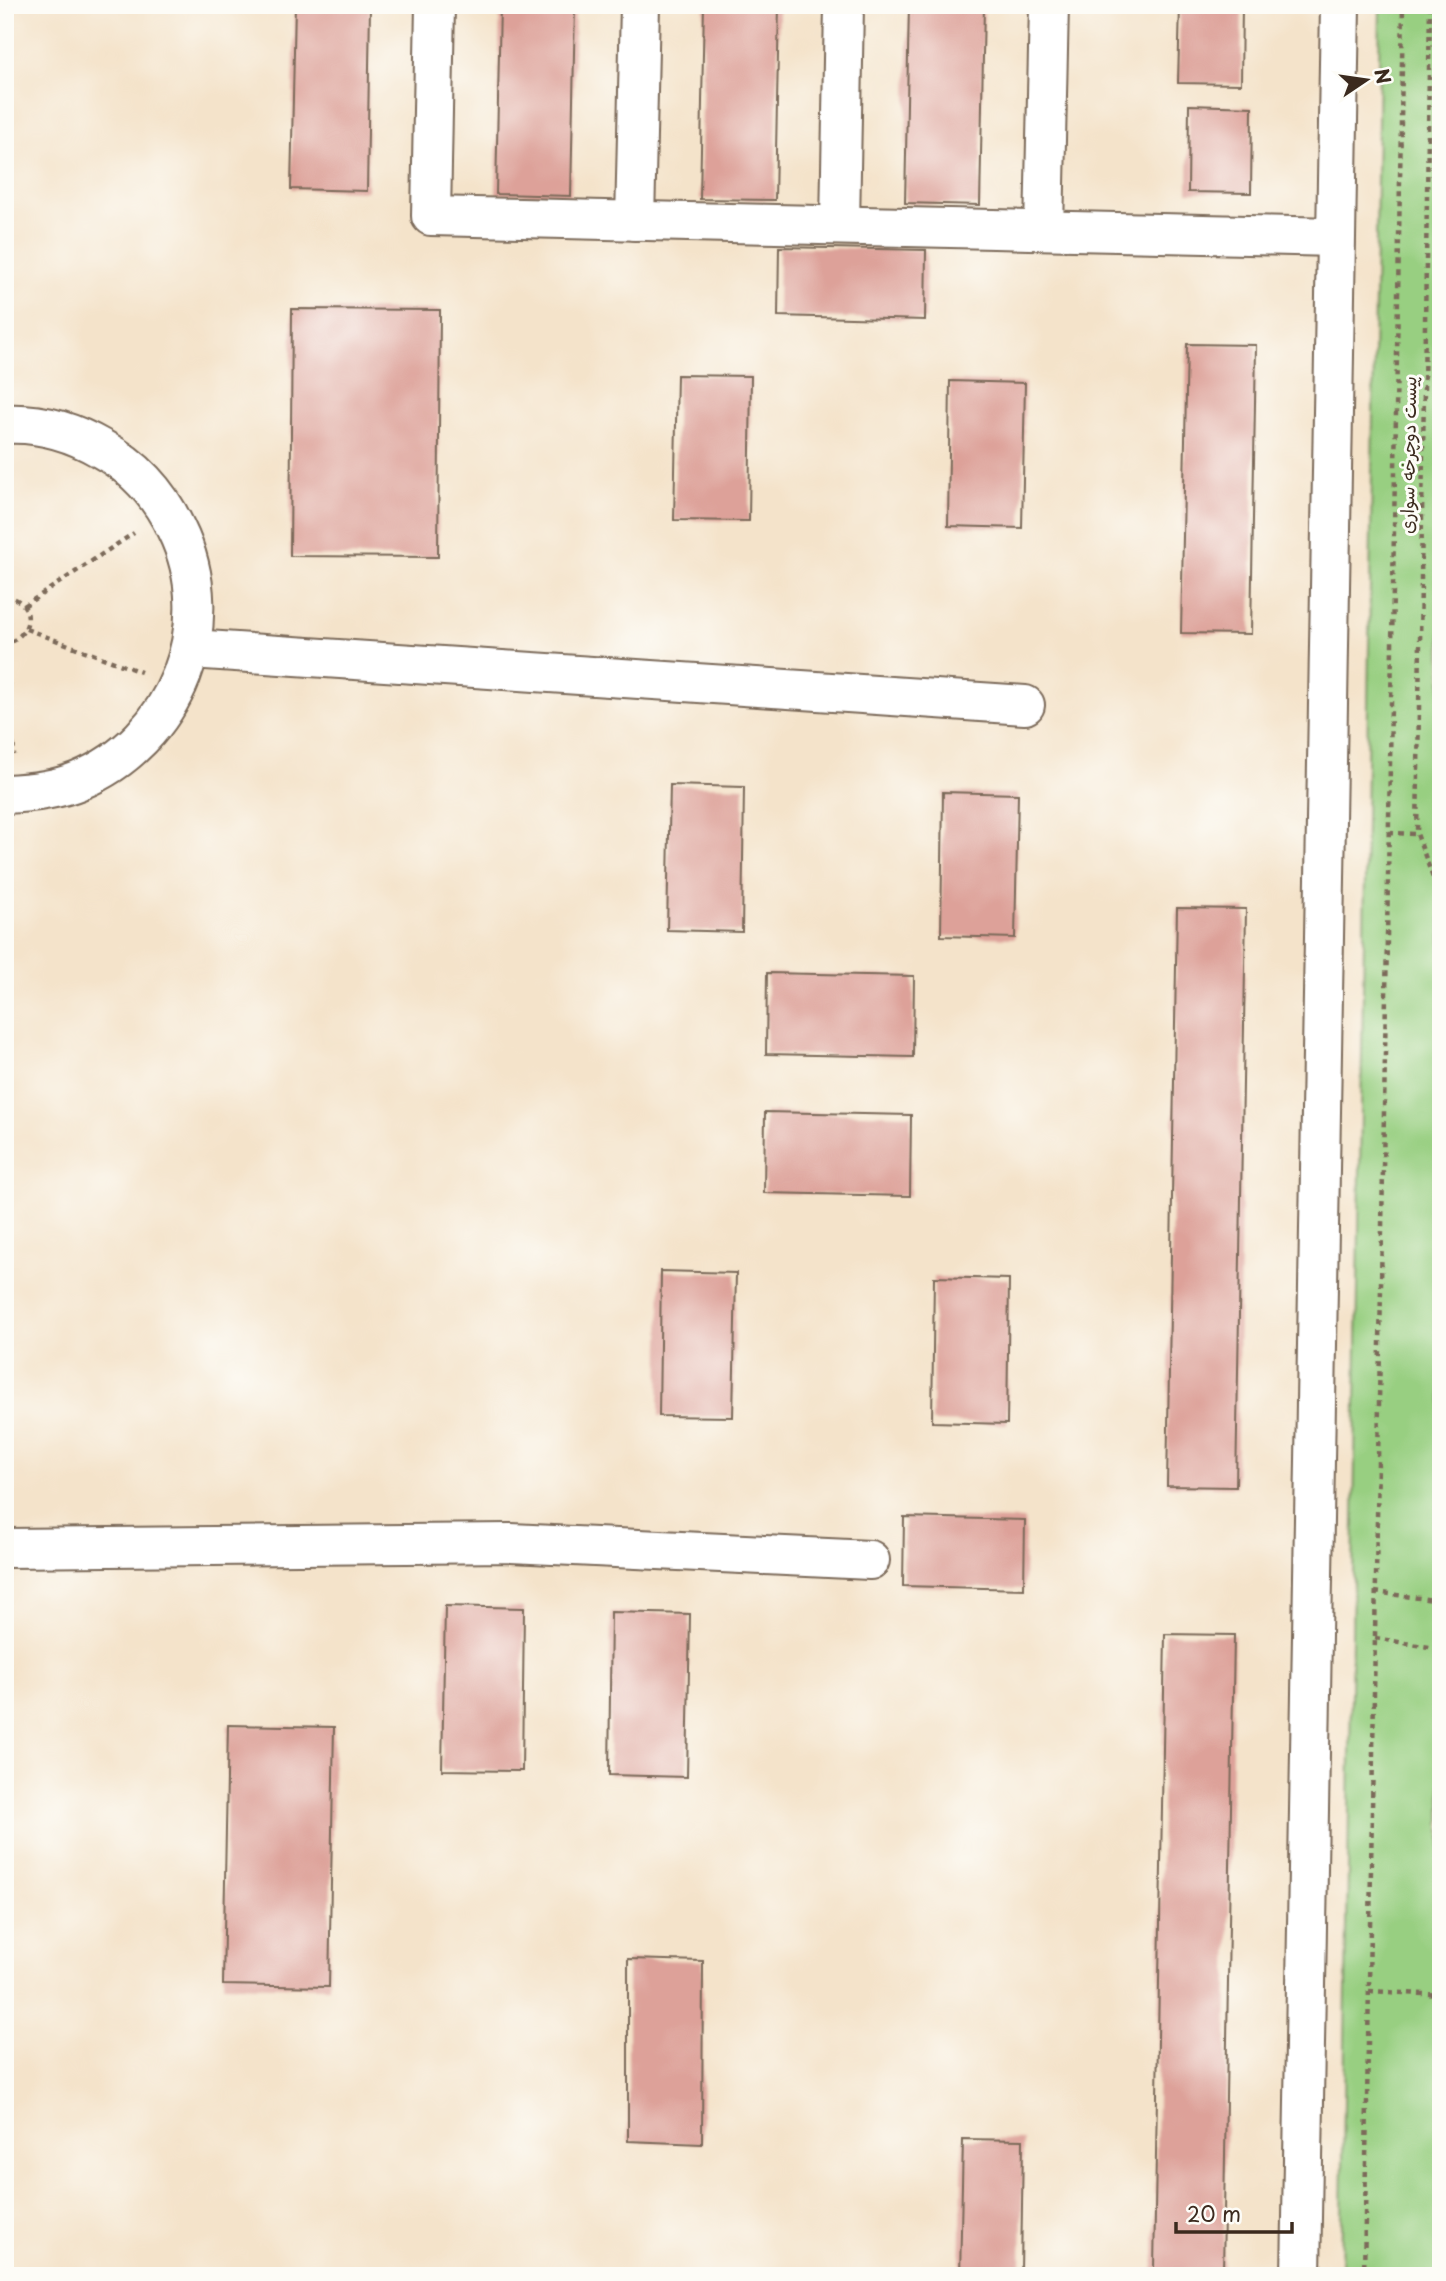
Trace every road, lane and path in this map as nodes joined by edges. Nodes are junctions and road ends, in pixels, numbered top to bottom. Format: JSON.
{"nodes":[{"id":1,"x":435,"y":5,"type":"edge"},
{"id":2,"x":640,"y":5,"type":"edge"},
{"id":3,"x":844,"y":5,"type":"edge"},
{"id":4,"x":1049,"y":5,"type":"edge"},
{"id":5,"x":1339,"y":5,"type":"edge"},
{"id":6,"x":1403,"y":5,"type":"edge"},
{"id":7,"x":1430,"y":5,"type":"edge"},
{"id":8,"x":635,"y":221,"type":"junction"},
{"id":9,"x":839,"y":225,"type":"junction"},
{"id":10,"x":1044,"y":230,"type":"junction"},
{"id":11,"x":1335,"y":237,"type":"junction"},
{"id":12,"x":5,"y":424,"type":"edge"},
{"id":13,"x":168,"y":511,"type":"junction"},
{"id":14,"x":5,"y":596,"type":"edge"},
{"id":15,"x":24,"y":606,"type":"junction"},
{"id":16,"x":26,"y":629,"type":"junction"},
{"id":17,"x":5,"y":644,"type":"edge"},
{"id":18,"x":191,"y":649,"type":"junction"},
{"id":19,"x":178,"y":685,"type":"junction"},
{"id":20,"x":1025,"y":705,"type":"dead end"},
{"id":21,"x":11,"y":793,"type":"edge"},
{"id":22,"x":1389,"y":833,"type":"junction"},
{"id":23,"x":1417,"y":834,"type":"junction"},
{"id":24,"x":1441,"y":900,"type":"edge"},
{"id":25,"x":5,"y":1548,"type":"edge"},
{"id":26,"x":870,"y":1560,"type":"dead end"},
{"id":27,"x":1375,"y":1592,"type":"junction"},
{"id":28,"x":1441,"y":1601,"type":"edge"},
{"id":29,"x":1375,"y":1639,"type":"junction"},
{"id":30,"x":1441,"y":1649,"type":"edge"},
{"id":31,"x":1369,"y":1991,"type":"junction"},
{"id":32,"x":1441,"y":1995,"type":"edge"},
{"id":33,"x":1301,"y":2276,"type":"edge"},
{"id":34,"x":1364,"y":2276,"type":"edge"}],
"edges":[{"from":1,"to":8,"type":"lane"},
{"from":2,"to":8,"type":"lane"},
{"from":3,"to":9,"type":"lane"},
{"from":4,"to":10,"type":"lane"},
{"from":5,"to":11,"type":"lane"},
{"from":6,"to":22,"type":"path"},
{"from":7,"to":23,"type":"path","name":"پیست دوچرخه سواری"},
{"from":8,"to":9,"type":"lane"},
{"from":9,"to":10,"type":"lane"},
{"from":10,"to":11,"type":"lane"},
{"from":11,"to":33,"type":"lane"},
{"from":12,"to":13,"type":"lane"},
{"from":13,"to":15,"type":"path"},
{"from":13,"to":18,"type":"lane"},
{"from":14,"to":15,"type":"path"},
{"from":15,"to":16,"type":"path"},
{"from":16,"to":17,"type":"path"},
{"from":16,"to":19,"type":"path"},
{"from":17,"to":21,"type":"path"},
{"from":18,"to":19,"type":"lane"},
{"from":18,"to":20,"type":"lane"},
{"from":19,"to":21,"type":"lane"},
{"from":22,"to":23,"type":"path"},
{"from":22,"to":27,"type":"path"},
{"from":23,"to":24,"type":"path","name":"پیست دوچرخه سواری"},
{"from":25,"to":26,"type":"lane"},
{"from":27,"to":28,"type":"path"},
{"from":27,"to":29,"type":"path"},
{"from":29,"to":30,"type":"path"},
{"from":29,"to":31,"type":"path"},
{"from":31,"to":32,"type":"path"},
{"from":31,"to":34,"type":"path"}]}
